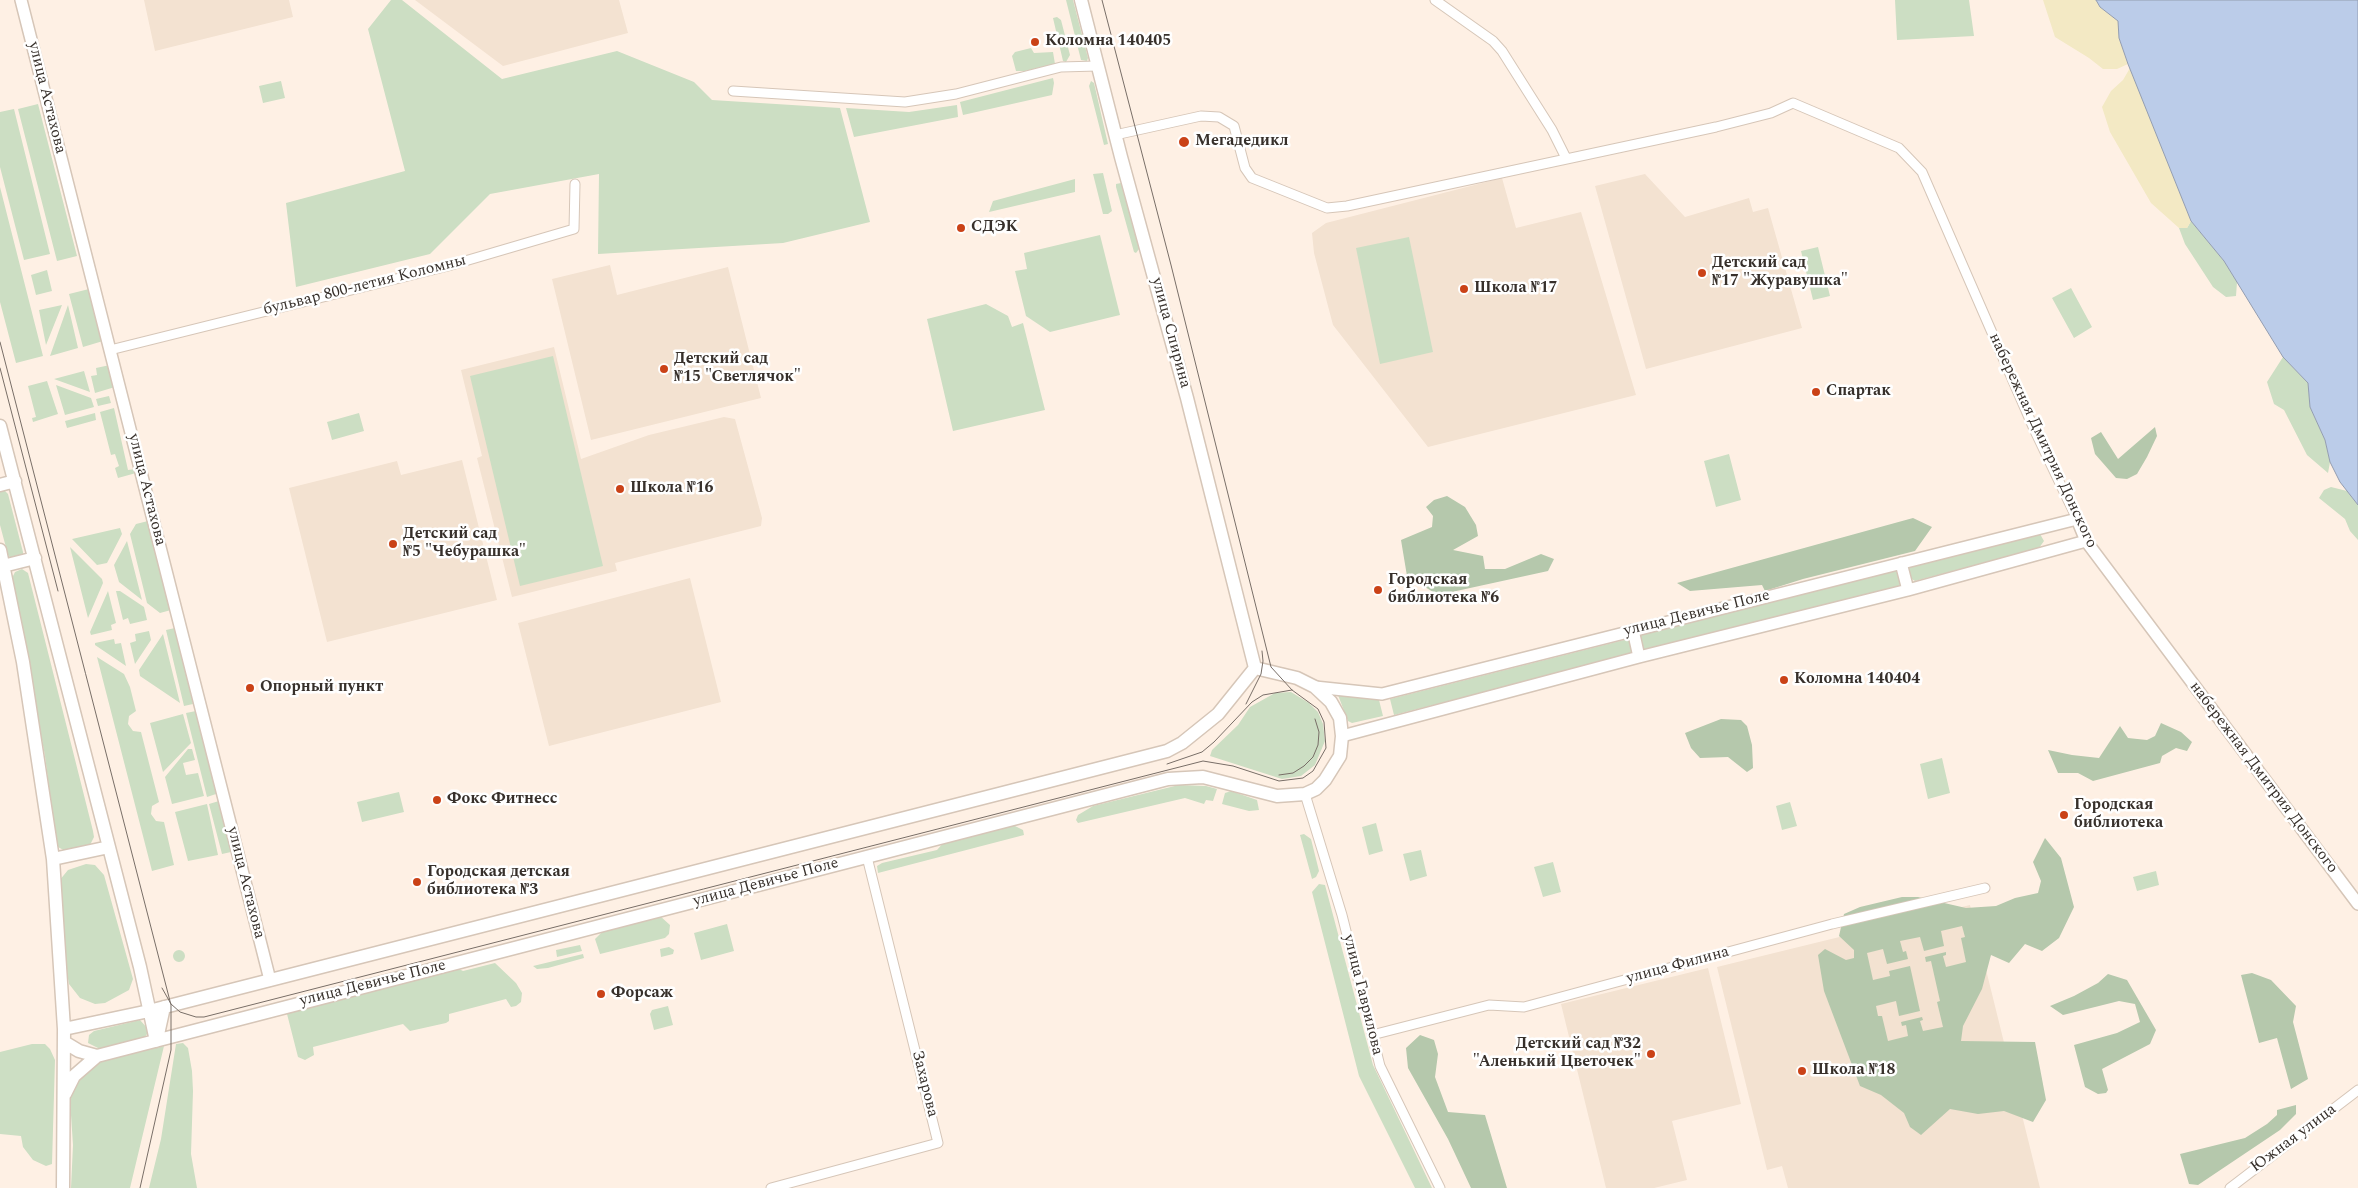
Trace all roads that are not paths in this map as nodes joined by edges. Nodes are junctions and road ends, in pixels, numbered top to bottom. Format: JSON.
{"nodes":[{"id":1,"x":21,"y":0,"type":"edge"},
{"id":2,"x":1081,"y":0,"type":"edge"},
{"id":3,"x":1435,"y":0,"type":"edge"},
{"id":4,"x":1097,"y":66,"type":"junction"},
{"id":5,"x":733,"y":91,"type":"dead end"},
{"id":6,"x":1115,"y":135,"type":"junction"},
{"id":7,"x":1566,"y":158,"type":"junction"},
{"id":8,"x":575,"y":184,"type":"dead end"},
{"id":9,"x":110,"y":350,"type":"junction"},
{"id":10,"x":0,"y":426,"type":"edge"},
{"id":11,"x":15,"y":481,"type":"junction"},
{"id":12,"x":0,"y":485,"type":"edge"},
{"id":13,"x":2077,"y":519,"type":"junction"},
{"id":14,"x":2086,"y":541,"type":"junction"},
{"id":15,"x":0,"y":550,"type":"edge"},
{"id":16,"x":35,"y":558,"type":"junction"},
{"id":17,"x":1900,"y":563,"type":"junction"},
{"id":18,"x":3,"y":566,"type":"junction"},
{"id":19,"x":1908,"y":590,"type":"junction"},
{"id":20,"x":1633,"y":630,"type":"junction"},
{"id":21,"x":1639,"y":656,"type":"junction"},
{"id":22,"x":1255,"y":668,"type":"junction"},
{"id":23,"x":1315,"y":687,"type":"junction"},
{"id":24,"x":1342,"y":736,"type":"junction"},
{"id":25,"x":1305,"y":794,"type":"junction"},
{"id":26,"x":109,"y":848,"type":"junction"},
{"id":27,"x":867,"y":857,"type":"junction"},
{"id":28,"x":53,"y":859,"type":"junction"},
{"id":29,"x":1985,"y":888,"type":"dead end"},
{"id":30,"x":2358,"y":904,"type":"edge"},
{"id":31,"x":270,"y":980,"type":"junction"},
{"id":32,"x":164,"y":1007,"type":"junction"},
{"id":33,"x":149,"y":1011,"type":"junction"},
{"id":34,"x":1372,"y":1035,"type":"junction"},
{"id":35,"x":64,"y":1036,"type":"junction"},
{"id":36,"x":156,"y":1041,"type":"junction"},
{"id":37,"x":97,"y":1056,"type":"junction"},
{"id":38,"x":2358,"y":1090,"type":"edge"},
{"id":39,"x":64,"y":1094,"type":"junction"},
{"id":40,"x":63,"y":1188,"type":"edge"},
{"id":41,"x":771,"y":1188,"type":"edge"},
{"id":42,"x":1440,"y":1188,"type":"edge"},
{"id":43,"x":2230,"y":1188,"type":"edge"}],
"edges":[{"from":1,"to":9,"type":"street","name":"улица Астахова"},
{"from":2,"to":4,"type":"main road","name":"улица Спирина"},
{"from":3,"to":7,"type":"street"},
{"from":4,"to":5,"type":"street"},
{"from":4,"to":6,"type":"main road","name":"улица Спирина"},
{"from":6,"to":7,"type":"street"},
{"from":6,"to":22,"type":"main road","name":"улица Спирина"},
{"from":7,"to":13,"type":"street","name":"набережная Дмитрия Донского"},
{"from":8,"to":9,"type":"street","name":"бульвар 800-летия Коломны"},
{"from":9,"to":31,"type":"street","name":"улица Астахова"},
{"from":10,"to":11,"type":"main road"},
{"from":11,"to":12,"type":"main road"},
{"from":11,"to":16,"type":"main road"},
{"from":13,"to":14,"type":"street","name":"набережная Дмитрия Донского"},
{"from":13,"to":17,"type":"street","name":"улица Девичье Поле"},
{"from":14,"to":19,"type":"street","name":"улица Девичье Поле"},
{"from":14,"to":30,"type":"street","name":"набережная Дмитрия Донского"},
{"from":15,"to":18,"type":"main road"},
{"from":16,"to":18,"type":"main road"},
{"from":16,"to":26,"type":"main road"},
{"from":17,"to":19,"type":"street"},
{"from":17,"to":20,"type":"street","name":"улица Девичье Поле"},
{"from":18,"to":28,"type":"main road"},
{"from":19,"to":21,"type":"street","name":"улица Девичье Поле"},
{"from":20,"to":21,"type":"street"},
{"from":20,"to":23,"type":"street","name":"улица Девичье Поле"},
{"from":21,"to":24,"type":"street","name":"улица Девичье Поле"},
{"from":22,"to":23,"type":"main road","name":"улица Девичье Поле"},
{"from":22,"to":31,"type":"main road","name":"улица Девичье Поле"},
{"from":23,"to":24,"type":"main road","name":"улица Девичье Поле"},
{"from":24,"to":25,"type":"main road","name":"улица Девичье Поле"},
{"from":25,"to":27,"type":"main road","name":"улица Девичье Поле"},
{"from":25,"to":34,"type":"street","name":"улица Гаврилова"},
{"from":26,"to":28,"type":"main road"},
{"from":26,"to":33,"type":"main road"},
{"from":27,"to":36,"type":"main road","name":"улица Девичье Поле"},
{"from":27,"to":41,"type":"street","name":"Захарова"},
{"from":28,"to":35,"type":"main road"},
{"from":29,"to":34,"type":"street","name":"улица Филина"},
{"from":31,"to":32,"type":"main road","name":"улица Девичье Поле"},
{"from":32,"to":33,"type":"main road","name":"улица Девичье Поле"},
{"from":32,"to":36,"type":"main road"},
{"from":33,"to":35,"type":"main road","name":"улица Девичье Поле"},
{"from":33,"to":36,"type":"main road"},
{"from":34,"to":42,"type":"street","name":"улица Гаврилова"},
{"from":35,"to":37,"type":"main road"},
{"from":35,"to":39,"type":"main road"},
{"from":36,"to":37,"type":"main road","name":"улица Девичье Поле"},
{"from":37,"to":39,"type":"main road"},
{"from":38,"to":43,"type":"street","name":"Южная улица"},
{"from":39,"to":40,"type":"main road"}]}
